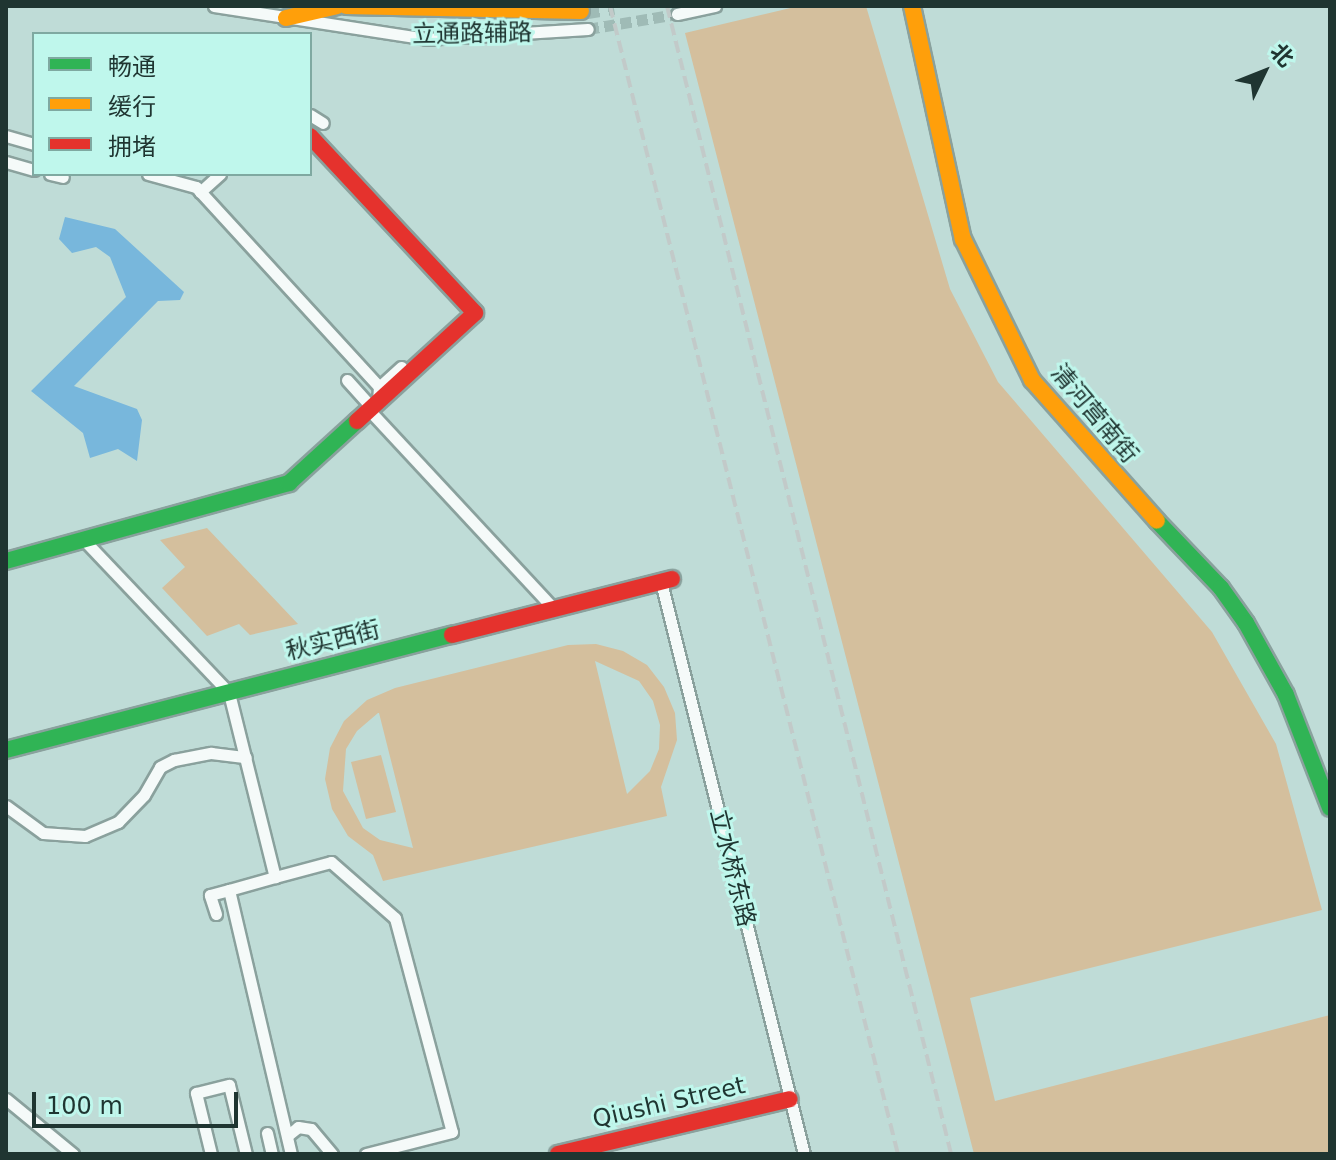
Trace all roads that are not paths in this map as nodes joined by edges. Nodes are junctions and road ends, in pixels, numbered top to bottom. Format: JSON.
{"nodes":[{"id":1,"x":214,"y":6,"type":"edge"},
{"id":2,"x":337,"y":6,"type":"edge"},
{"id":3,"x":346,"y":6,"type":"edge"},
{"id":4,"x":715,"y":6,"type":"edge"},
{"id":5,"x":912,"y":6,"type":"edge"},
{"id":6,"x":581,"y":11,"type":"tunnel mouth"},
{"id":7,"x":677,"y":14,"type":"dead end"},
{"id":8,"x":286,"y":18,"type":"junction"},
{"id":9,"x":588,"y":29,"type":"tunnel mouth"},
{"id":10,"x":312,"y":116,"type":"edge"},
{"id":11,"x":323,"y":123,"type":"dead end"},
{"id":12,"x":6,"y":138,"type":"edge"},
{"id":13,"x":312,"y":138,"type":"edge"},
{"id":14,"x":32,"y":144,"type":"edge"},
{"id":15,"x":6,"y":162,"type":"edge"},
{"id":16,"x":32,"y":169,"type":"edge"},
{"id":17,"x":59,"y":176,"type":"edge"},
{"id":18,"x":154,"y":176,"type":"edge"},
{"id":19,"x":218,"y":176,"type":"edge"},
{"id":20,"x":63,"y":177,"type":"dead end"},
{"id":21,"x":200,"y":192,"type":"junction"},
{"id":22,"x":401,"y":367,"type":"dead end"},
{"id":23,"x":347,"y":380,"type":"dead end"},
{"id":24,"x":375,"y":401,"type":"junction"},
{"id":25,"x":84,"y":540,"type":"junction"},
{"id":26,"x":6,"y":561,"type":"edge"},
{"id":27,"x":666,"y":580,"type":"joint"},
{"id":28,"x":554,"y":609,"type":"junction"},
{"id":29,"x":229,"y":693,"type":"junction"},
{"id":30,"x":6,"y":750,"type":"edge"},
{"id":31,"x":246,"y":757,"type":"junction"},
{"id":32,"x":6,"y":806,"type":"edge"},
{"id":33,"x":1330,"y":808,"type":"edge"},
{"id":34,"x":275,"y":877,"type":"junction"},
{"id":35,"x":229,"y":890,"type":"junction"},
{"id":36,"x":216,"y":914,"type":"dead end"},
{"id":37,"x":6,"y":1099,"type":"edge"},
{"id":38,"x":790,"y":1099,"type":"junction"},
{"id":39,"x":267,"y":1133,"type":"dead end"},
{"id":40,"x":287,"y":1136,"type":"junction"},
{"id":41,"x":290,"y":1152,"type":"edge"},
{"id":42,"x":207,"y":1153,"type":"edge"},
{"id":43,"x":73,"y":1154,"type":"edge"},
{"id":44,"x":246,"y":1154,"type":"edge"},
{"id":45,"x":272,"y":1154,"type":"edge"},
{"id":46,"x":332,"y":1154,"type":"edge"},
{"id":47,"x":366,"y":1154,"type":"edge"},
{"id":48,"x":558,"y":1154,"type":"edge"},
{"id":49,"x":804,"y":1154,"type":"edge"}],
"edges":[{"from":1,"to":8,"type":"street","name":"立通路辅路"},
{"from":2,"to":8,"type":"street"},
{"from":3,"to":6,"type":"street"},
{"from":4,"to":7,"type":"street"},
{"from":5,"to":33,"type":"street","name":"清河营南街"},
{"from":8,"to":9,"type":"street","name":"立通路辅路"},
{"from":10,"to":11,"type":"street"},
{"from":12,"to":14,"type":"street"},
{"from":13,"to":24,"type":"street"},
{"from":15,"to":16,"type":"street"},
{"from":17,"to":20,"type":"street"},
{"from":18,"to":21,"type":"street"},
{"from":19,"to":21,"type":"street"},
{"from":21,"to":24,"type":"street"},
{"from":22,"to":24,"type":"street"},
{"from":23,"to":24,"type":"street"},
{"from":24,"to":25,"type":"street"},
{"from":24,"to":28,"type":"street"},
{"from":25,"to":26,"type":"street"},
{"from":25,"to":29,"type":"street"},
{"from":27,"to":28,"type":"street","name":"秋实西街"},
{"from":27,"to":38,"type":"street","name":"立水桥东路"},
{"from":28,"to":29,"type":"street","name":"秋实西街"},
{"from":29,"to":30,"type":"street","name":"秋实西街"},
{"from":29,"to":31,"type":"street"},
{"from":31,"to":32,"type":"street"},
{"from":31,"to":34,"type":"street"},
{"from":34,"to":35,"type":"street"},
{"from":34,"to":47,"type":"street"},
{"from":35,"to":36,"type":"street"},
{"from":35,"to":40,"type":"street"},
{"from":37,"to":43,"type":"street"},
{"from":38,"to":48,"type":"street","name":"Qiushi Street"},
{"from":38,"to":49,"type":"street","name":"立水桥东路"},
{"from":39,"to":45,"type":"street"},
{"from":40,"to":41,"type":"street"},
{"from":40,"to":46,"type":"street"},
{"from":41,"to":45,"type":"street"},
{"from":42,"to":44,"type":"street"}]}
